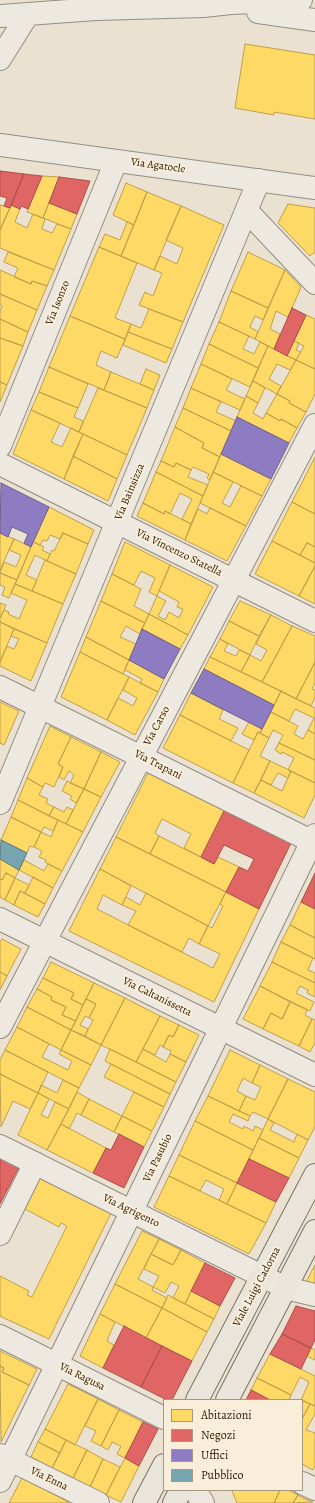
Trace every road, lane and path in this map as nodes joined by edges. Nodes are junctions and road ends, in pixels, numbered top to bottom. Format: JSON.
{"nodes":[{"id":1,"x":301,"y":0,"type":"edge"},
{"id":2,"x":203,"y":6,"type":"junction"},
{"id":3,"x":28,"y":14,"type":"junction"},
{"id":4,"x":0,"y":16,"type":"edge"},
{"id":5,"x":315,"y":20,"type":"edge"},
{"id":6,"x":0,"y":59,"type":"edge"},
{"id":7,"x":0,"y":145,"type":"edge"},
{"id":8,"x":116,"y":160,"type":"junction"},
{"id":9,"x":259,"y":180,"type":"junction"},
{"id":10,"x":315,"y":188,"type":"edge"},
{"id":11,"x":247,"y":211,"type":"junction"},
{"id":12,"x":315,"y":283,"type":"edge"},
{"id":13,"x":315,"y":425,"type":"edge"},
{"id":14,"x":0,"y":446,"type":"edge"},
{"id":15,"x":0,"y":464,"type":"edge"},
{"id":16,"x":117,"y":523,"type":"junction"},
{"id":17,"x":234,"y":581,"type":"junction"},
{"id":18,"x":315,"y":621,"type":"edge"},
{"id":19,"x":0,"y":687,"type":"edge"},
{"id":20,"x":40,"y":707,"type":"junction"},
{"id":21,"x":141,"y":757,"type":"junction"},
{"id":22,"x":0,"y":803,"type":"edge"},
{"id":23,"x":314,"y":840,"type":"edge"},
{"id":24,"x":0,"y":919,"type":"edge"},
{"id":25,"x":45,"y":941,"type":"junction"},
{"id":26,"x":0,"y":1027,"type":"edge"},
{"id":27,"x":221,"y":1028,"type":"junction"},
{"id":28,"x":315,"y":1075,"type":"edge"},
{"id":29,"x":0,"y":1146,"type":"edge"},
{"id":30,"x":35,"y":1163,"type":"junction"},
{"id":31,"x":315,"y":1175,"type":"edge"},
{"id":32,"x":131,"y":1211,"type":"junction"},
{"id":33,"x":315,"y":1231,"type":"edge"},
{"id":34,"x":0,"y":1234,"type":"edge"},
{"id":35,"x":263,"y":1276,"type":"junction"},
{"id":36,"x":286,"y":1288,"type":"junction"},
{"id":37,"x":315,"y":1295,"type":"edge"},
{"id":38,"x":0,"y":1336,"type":"edge"},
{"id":39,"x":57,"y":1365,"type":"junction"},
{"id":40,"x":199,"y":1399,"type":"edge"},
{"id":41,"x":228,"y":1399,"type":"edge"},
{"id":42,"x":163,"y":1418,"type":"edge"},
{"id":43,"x":5,"y":1457,"type":"edge"},
{"id":44,"x":163,"y":1467,"type":"edge"},
{"id":45,"x":0,"y":1481,"type":"edge"},
{"id":46,"x":303,"y":1483,"type":"edge"},
{"id":47,"x":315,"y":1489,"type":"edge"},
{"id":48,"x":180,"y":1491,"type":"edge"},
{"id":49,"x":196,"y":1491,"type":"edge"},
{"id":50,"x":98,"y":1503,"type":"edge"},
{"id":51,"x":144,"y":1503,"type":"edge"},
{"id":52,"x":174,"y":1503,"type":"edge"},
{"id":53,"x":202,"y":1503,"type":"edge"}],
"edges":[{"from":1,"to":2,"type":"street"},
{"from":2,"to":3,"type":"street"},
{"from":2,"to":5,"type":"street"},
{"from":3,"to":4,"type":"street"},
{"from":3,"to":6,"type":"street"},
{"from":7,"to":8,"type":"street","name":"Via Agatocle"},
{"from":8,"to":9,"type":"street","name":"Via Agatocle"},
{"from":8,"to":14,"type":"street","name":"Via Isonzo"},
{"from":9,"to":10,"type":"street","name":"Via Agatocle"},
{"from":9,"to":11,"type":"street","name":"Via Bainsizza"},
{"from":11,"to":12,"type":"street"},
{"from":11,"to":16,"type":"street","name":"Via Bainsizza"},
{"from":13,"to":17,"type":"street","name":"Via Carso"},
{"from":15,"to":16,"type":"street","name":"Via Vincenzo Statella"},
{"from":16,"to":17,"type":"street","name":"Via Vincenzo Statella"},
{"from":16,"to":20,"type":"street","name":"Via Bainsizza"},
{"from":17,"to":18,"type":"street","name":"Via Vincenzo Statella"},
{"from":17,"to":21,"type":"street","name":"Via Carso"},
{"from":19,"to":20,"type":"street","name":"Via Trapani"},
{"from":20,"to":21,"type":"street","name":"Via Trapani"},
{"from":20,"to":22,"type":"street","name":"Via Bainsizza"},
{"from":21,"to":23,"type":"street","name":"Via Trapani"},
{"from":21,"to":25,"type":"street","name":"Via Carso"},
{"from":23,"to":27,"type":"street","name":"Via Pasubio"},
{"from":24,"to":25,"type":"street","name":"Via Caltanissetta"},
{"from":25,"to":26,"type":"street","name":"Via Carso"},
{"from":25,"to":27,"type":"street","name":"Via Caltanissetta"},
{"from":27,"to":28,"type":"street","name":"Via Caltanissetta"},
{"from":27,"to":32,"type":"street","name":"Via Pasubio"},
{"from":29,"to":30,"type":"street","name":"Via Agrigento"},
{"from":30,"to":32,"type":"street","name":"Via Agrigento"},
{"from":30,"to":34,"type":"street"},
{"from":31,"to":35,"type":"main road","name":"Viale Luigi Cadorna"},
{"from":32,"to":35,"type":"street","name":"Via Agrigento"},
{"from":32,"to":39,"type":"street","name":"Via Pasubio"},
{"from":33,"to":36,"type":"main road"},
{"from":35,"to":36,"type":"street","name":"Via Agrigento"},
{"from":35,"to":40,"type":"main road","name":"Viale Luigi Cadorna"},
{"from":36,"to":37,"type":"street","name":"Via Agrigento"},
{"from":36,"to":41,"type":"main road"},
{"from":38,"to":39,"type":"street","name":"Via Ragusa"},
{"from":39,"to":42,"type":"street","name":"Via Ragusa"},
{"from":39,"to":43,"type":"street","name":"Via Pasubio"},
{"from":43,"to":45,"type":"street","name":"Via Pasubio"},
{"from":43,"to":50,"type":"street","name":"Via Enna"},
{"from":44,"to":51,"type":"main road"},
{"from":46,"to":47,"type":"street"},
{"from":48,"to":52,"type":"main road"},
{"from":49,"to":53,"type":"street"}]}
